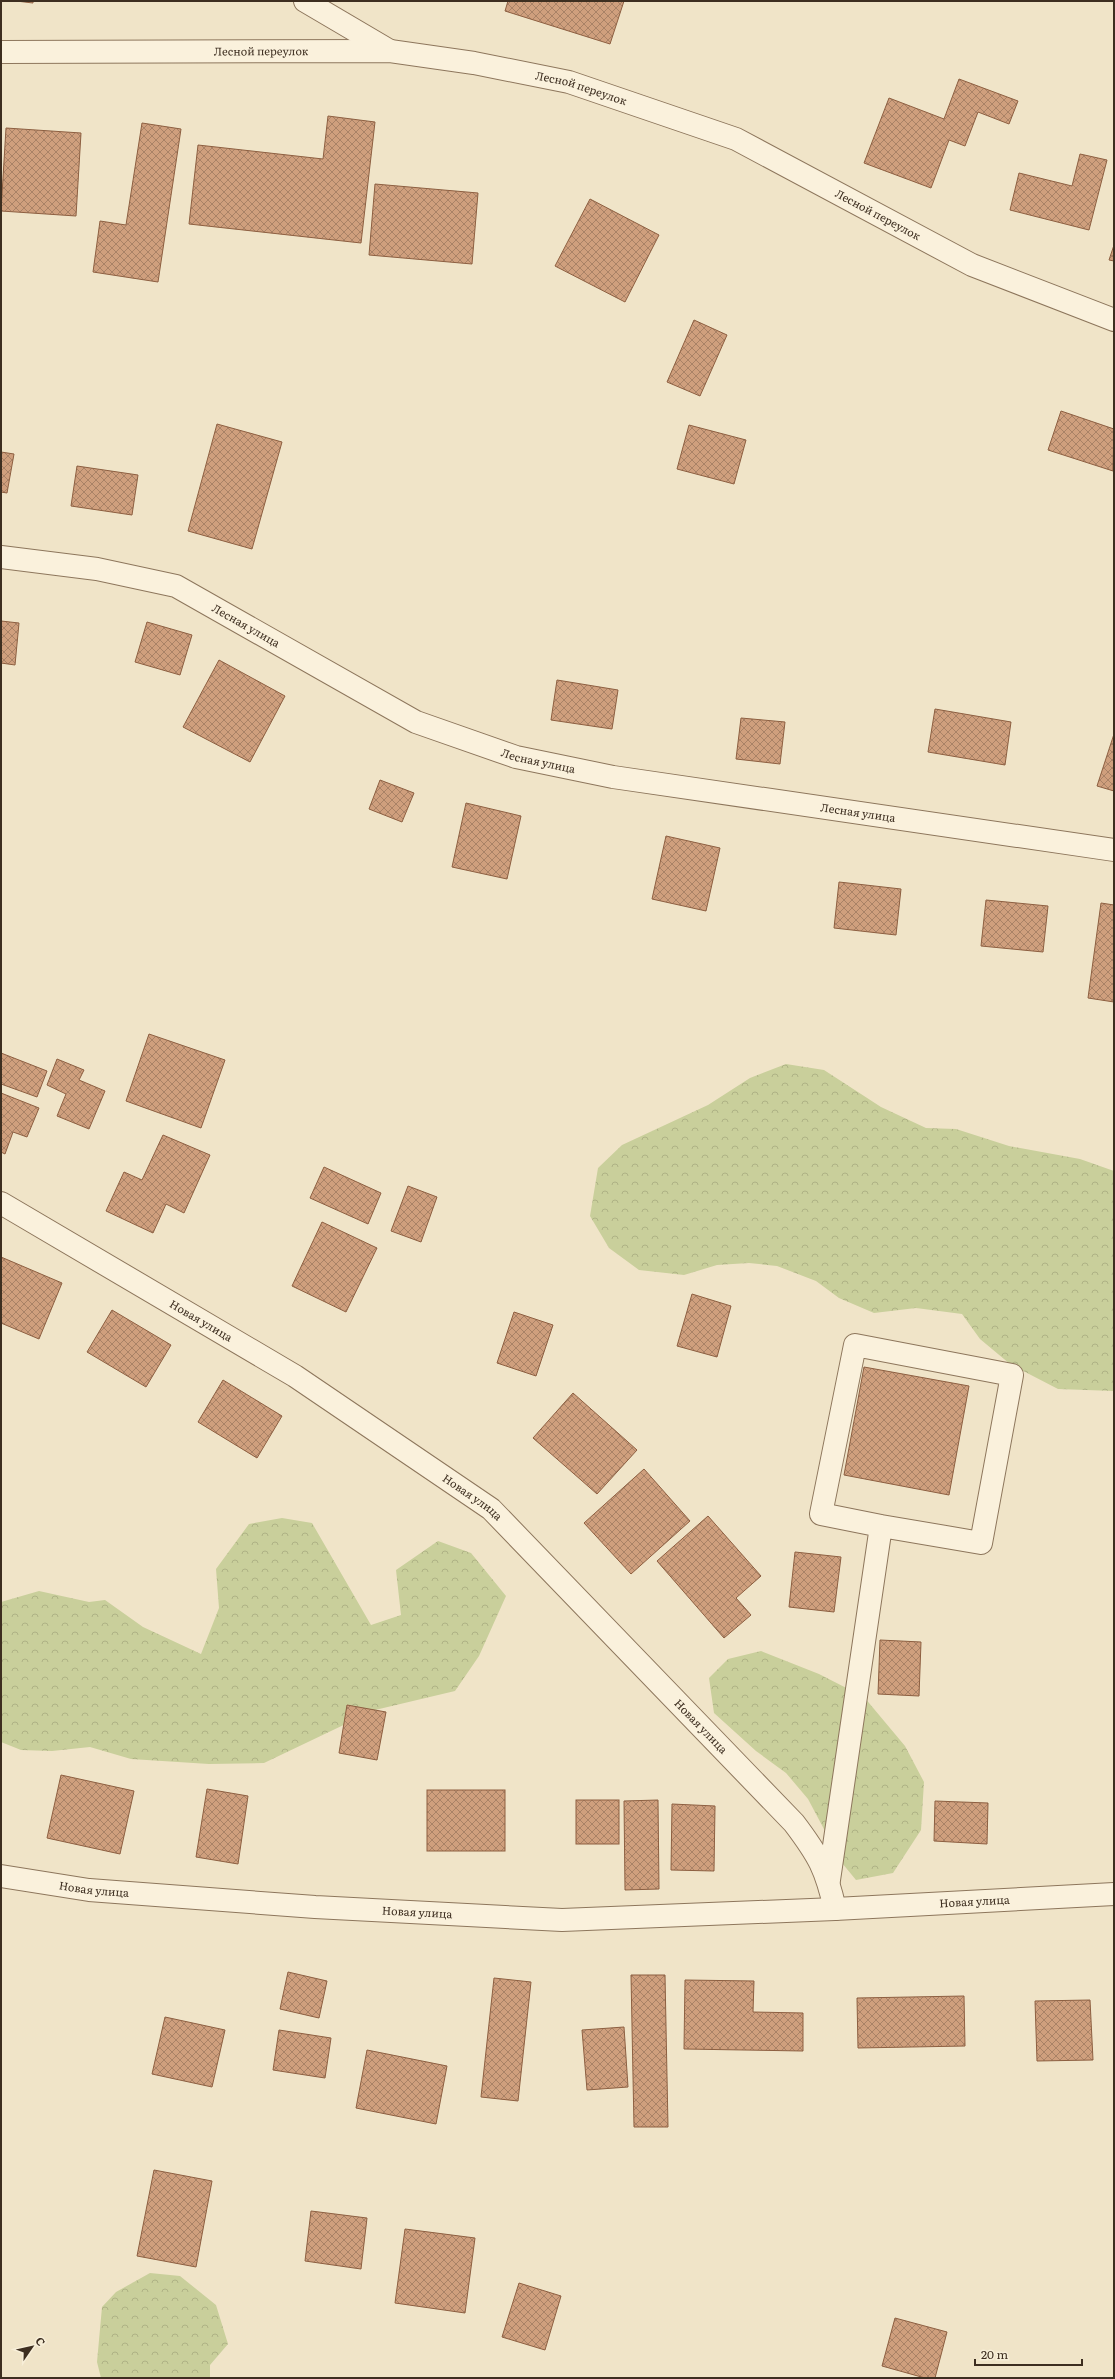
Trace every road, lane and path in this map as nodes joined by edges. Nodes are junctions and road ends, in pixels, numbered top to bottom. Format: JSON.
{"nodes":[{"id":1,"x":305,"y":1,"type":"edge"},
{"id":2,"x":390,"y":51,"type":"junction"},
{"id":3,"x":1,"y":52,"type":"edge"},
{"id":4,"x":1114,"y":320,"type":"edge"},
{"id":5,"x":1,"y":557,"type":"edge"},
{"id":6,"x":1114,"y":850,"type":"edge"},
{"id":7,"x":1,"y":1203,"type":"edge"},
{"id":8,"x":881,"y":1526,"type":"junction"},
{"id":9,"x":1,"y":1876,"type":"edge"},
{"id":10,"x":829,"y":1880,"type":"junction"},
{"id":11,"x":1114,"y":1894,"type":"edge"},
{"id":12,"x":835,"y":1910,"type":"junction"}],
"edges":[{"from":1,"to":2,"type":"street"},
{"from":2,"to":3,"type":"street","name":"Лесной переулок"},
{"from":2,"to":4,"type":"street","name":"Лесной переулок"},
{"from":5,"to":6,"type":"street","name":"Лесная улица"},
{"from":7,"to":10,"type":"street","name":"Новая улица"},
{"from":8,"to":8,"type":"street"},
{"from":8,"to":10,"type":"street"},
{"from":9,"to":12,"type":"street","name":"Новая улица"},
{"from":10,"to":12,"type":"street","name":"Новая улица"},
{"from":11,"to":12,"type":"street","name":"Новая улица"}]}
